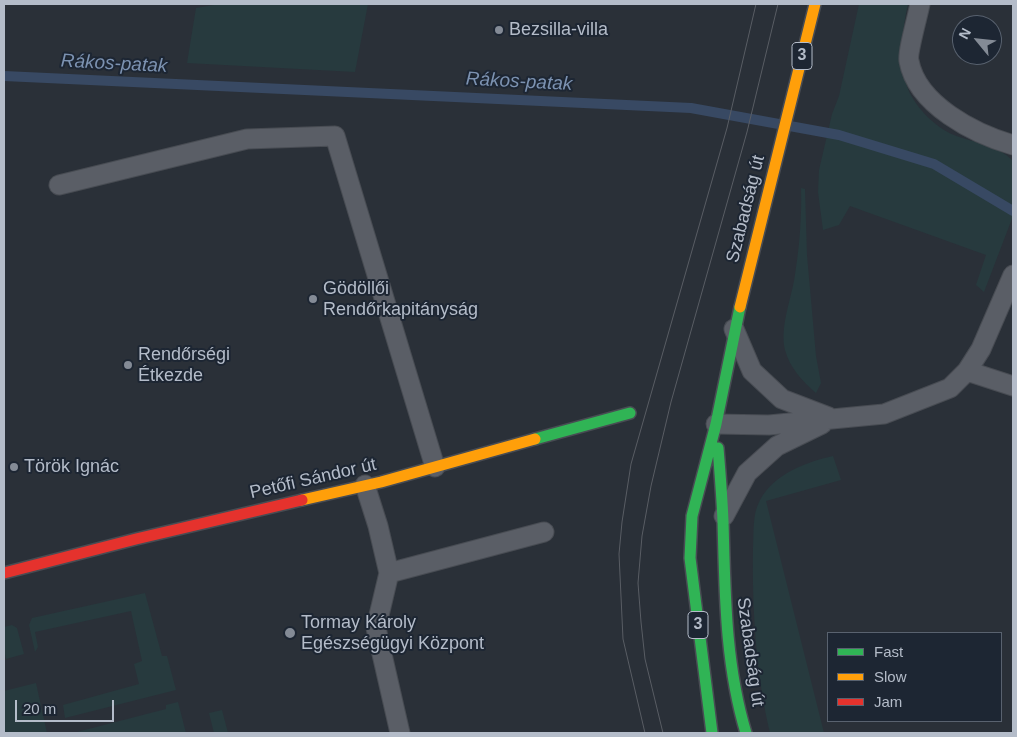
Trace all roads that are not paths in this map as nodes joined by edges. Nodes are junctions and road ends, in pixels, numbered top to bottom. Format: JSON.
{"nodes":[{"id":1,"x":815,"y":4,"type":"edge"},
{"id":2,"x":920,"y":4,"type":"edge"},
{"id":3,"x":1013,"y":145,"type":"edge"},
{"id":4,"x":59,"y":185,"type":"dead end"},
{"id":5,"x":1013,"y":275,"type":"edge"},
{"id":6,"x":734,"y":329,"type":"junction"},
{"id":7,"x":967,"y":371,"type":"junction"},
{"id":8,"x":1013,"y":386,"type":"edge"},
{"id":9,"x":630,"y":413,"type":"dead end"},
{"id":10,"x":832,"y":419,"type":"junction"},
{"id":11,"x":716,"y":424,"type":"junction"},
{"id":12,"x":435,"y":467,"type":"junction"},
{"id":13,"x":365,"y":485,"type":"junction"},
{"id":14,"x":723,"y":518,"type":"junction"},
{"id":15,"x":544,"y":532,"type":"dead end"},
{"id":16,"x":4,"y":573,"type":"edge"},
{"id":17,"x":389,"y":573,"type":"junction"},
{"id":18,"x":400,"y":733,"type":"edge"},
{"id":19,"x":712,"y":733,"type":"edge"},
{"id":20,"x":746,"y":733,"type":"edge"}],
"edges":[{"from":1,"to":6,"type":"main road","name":"Szabadság út","number":"3"},
{"from":2,"to":3,"type":"lane"},
{"from":4,"to":12,"type":"lane"},
{"from":5,"to":7,"type":"lane"},
{"from":6,"to":10,"type":"lane"},
{"from":6,"to":11,"type":"main road","name":"Szabadság út","number":"3"},
{"from":7,"to":8,"type":"lane"},
{"from":7,"to":10,"type":"lane"},
{"from":9,"to":12,"type":"main road","name":"Petőfi Sándor út"},
{"from":10,"to":11,"type":"lane"},
{"from":10,"to":14,"type":"lane"},
{"from":11,"to":14,"type":"main road","name":"Szabadság út","number":"3"},
{"from":11,"to":19,"type":"main road","name":"Szabadság út","number":"3"},
{"from":12,"to":13,"type":"main road","name":"Petőfi Sándor út"},
{"from":13,"to":16,"type":"main road","name":"Petőfi Sándor út"},
{"from":13,"to":17,"type":"lane"},
{"from":14,"to":20,"type":"main road","name":"Szabadság út","number":"3"},
{"from":15,"to":17,"type":"lane"},
{"from":17,"to":18,"type":"lane"}]}
